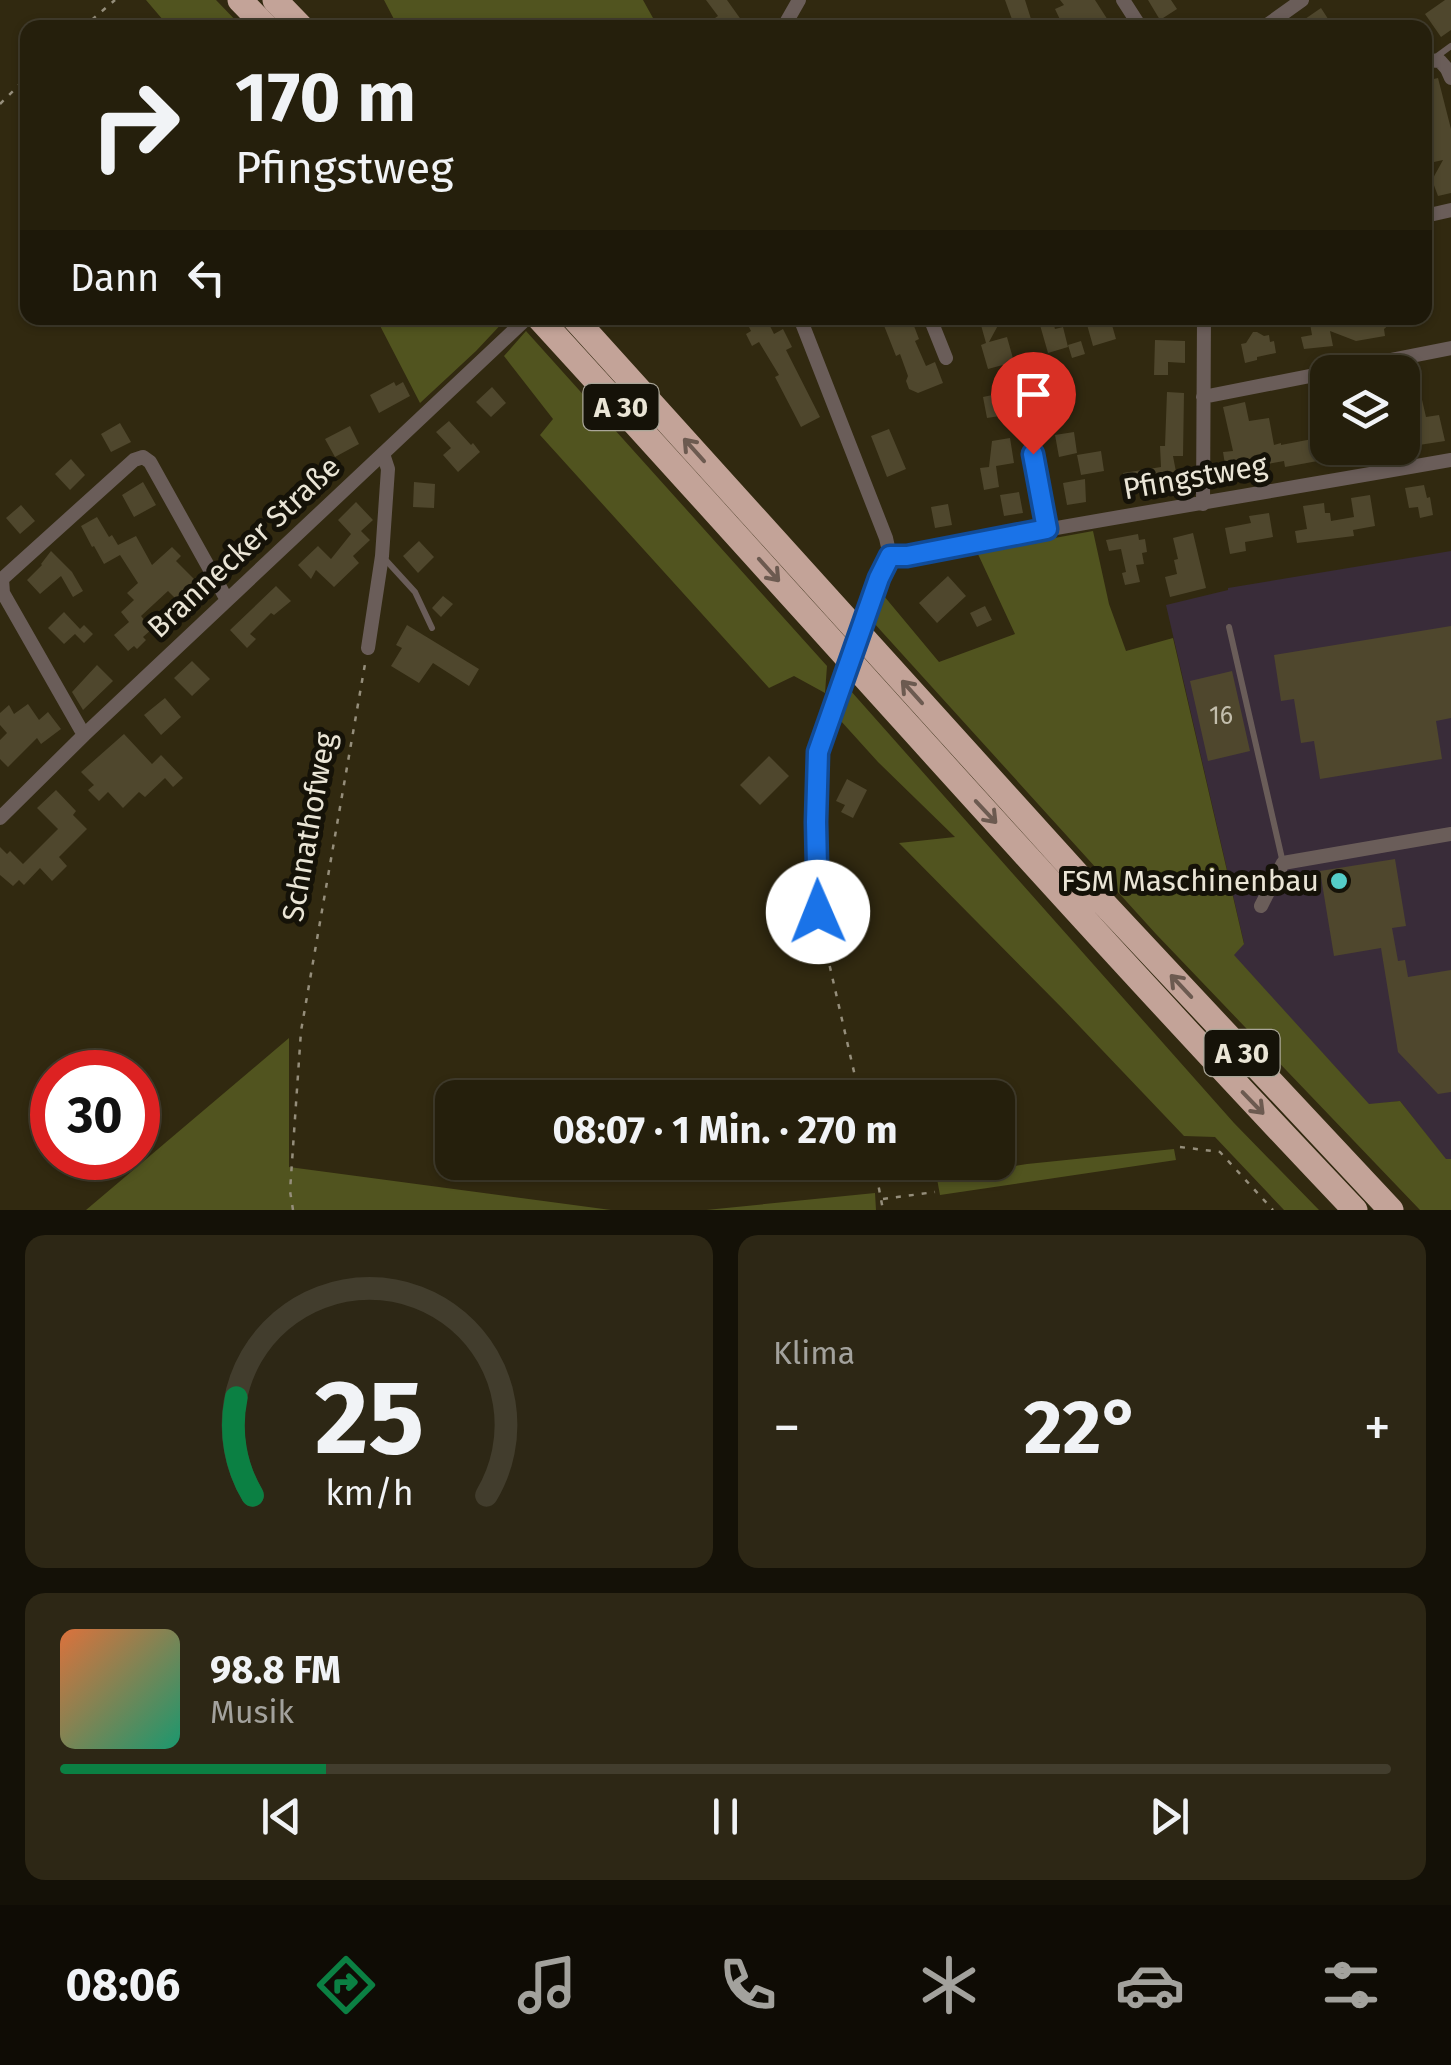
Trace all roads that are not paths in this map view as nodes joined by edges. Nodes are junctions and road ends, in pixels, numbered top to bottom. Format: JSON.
{"nodes":[{"id":1,"x":240,"y":0,"type":"edge"},
{"id":2,"x":275,"y":0,"type":"edge"},
{"id":3,"x":1302,"y":0,"type":"edge"},
{"id":4,"x":259,"y":20,"type":"edge"},
{"id":5,"x":294,"y":20,"type":"edge"},
{"id":6,"x":1273,"y":20,"type":"edge"},
{"id":7,"x":1432,"y":60,"type":"edge"},
{"id":8,"x":1451,"y":78,"type":"edge"},
{"id":9,"x":519,"y":325,"type":"edge"},
{"id":10,"x":545,"y":325,"type":"edge"},
{"id":11,"x":580,"y":325,"type":"edge"},
{"id":12,"x":803,"y":325,"type":"edge"},
{"id":13,"x":933,"y":325,"type":"edge"},
{"id":14,"x":1204,"y":325,"type":"edge"},
{"id":15,"x":1451,"y":348,"type":"edge"},
{"id":16,"x":946,"y":358,"type":"dead end"},
{"id":17,"x":1020,"y":378,"type":"dead end"},
{"id":18,"x":1202,"y":397,"type":"junction"},
{"id":19,"x":383,"y":454,"type":"junction"},
{"id":20,"x":1451,"y":460,"type":"edge"},
{"id":21,"x":1203,"y":504,"type":"junction"},
{"id":22,"x":1047,"y":529,"type":"junction"},
{"id":23,"x":382,"y":556,"type":"junction"},
{"id":24,"x":890,"y":556,"type":"junction"},
{"id":25,"x":227,"y":600,"type":"junction"},
{"id":26,"x":1229,"y":627,"type":"dead end"},
{"id":27,"x":432,"y":628,"type":"dead end"},
{"id":28,"x":368,"y":648,"type":"road end"},
{"id":29,"x":84,"y":735,"type":"junction"},
{"id":30,"x":0,"y":818,"type":"edge"},
{"id":31,"x":1451,"y":834,"type":"edge"},
{"id":32,"x":1283,"y":863,"type":"junction"},
{"id":33,"x":1261,"y":906,"type":"dead end"},
{"id":34,"x":818,"y":912,"type":"road end"},
{"id":35,"x":1356,"y":1210,"type":"edge"},
{"id":36,"x":1391,"y":1210,"type":"edge"}],
"edges":[{"from":1,"to":4,"type":"highway"},
{"from":2,"to":5,"type":"highway"},
{"from":3,"to":6,"type":"street"},
{"from":7,"to":8,"type":"street"},
{"from":9,"to":19,"type":"street","name":"Brannecker Straße"},
{"from":10,"to":35,"type":"highway","number":"A 30","one_way":true},
{"from":36,"to":11,"type":"highway","number":"A 30","one_way":true},
{"from":12,"to":24,"type":"street"},
{"from":13,"to":16,"type":"street"},
{"from":14,"to":18,"type":"street"},
{"from":15,"to":18,"type":"street"},
{"from":17,"to":22,"type":"street"},
{"from":18,"to":21,"type":"street"},
{"from":19,"to":23,"type":"street"},
{"from":19,"to":25,"type":"street","name":"Brannecker Straße"},
{"from":20,"to":21,"type":"street","name":"Pfingstweg"},
{"from":21,"to":22,"type":"street","name":"Pfingstweg"},
{"from":22,"to":24,"type":"street","name":"Pfingstweg"},
{"from":23,"to":27,"type":"lane"},
{"from":23,"to":28,"type":"street"},
{"from":24,"to":34,"type":"street","bridge":true},
{"from":25,"to":29,"type":"street","name":"Brannecker Straße"},
{"from":25,"to":29,"type":"street"},
{"from":26,"to":32,"type":"lane"},
{"from":29,"to":30,"type":"street","name":"Brannecker Straße"},
{"from":31,"to":32,"type":"street"},
{"from":32,"to":33,"type":"street"}]}
